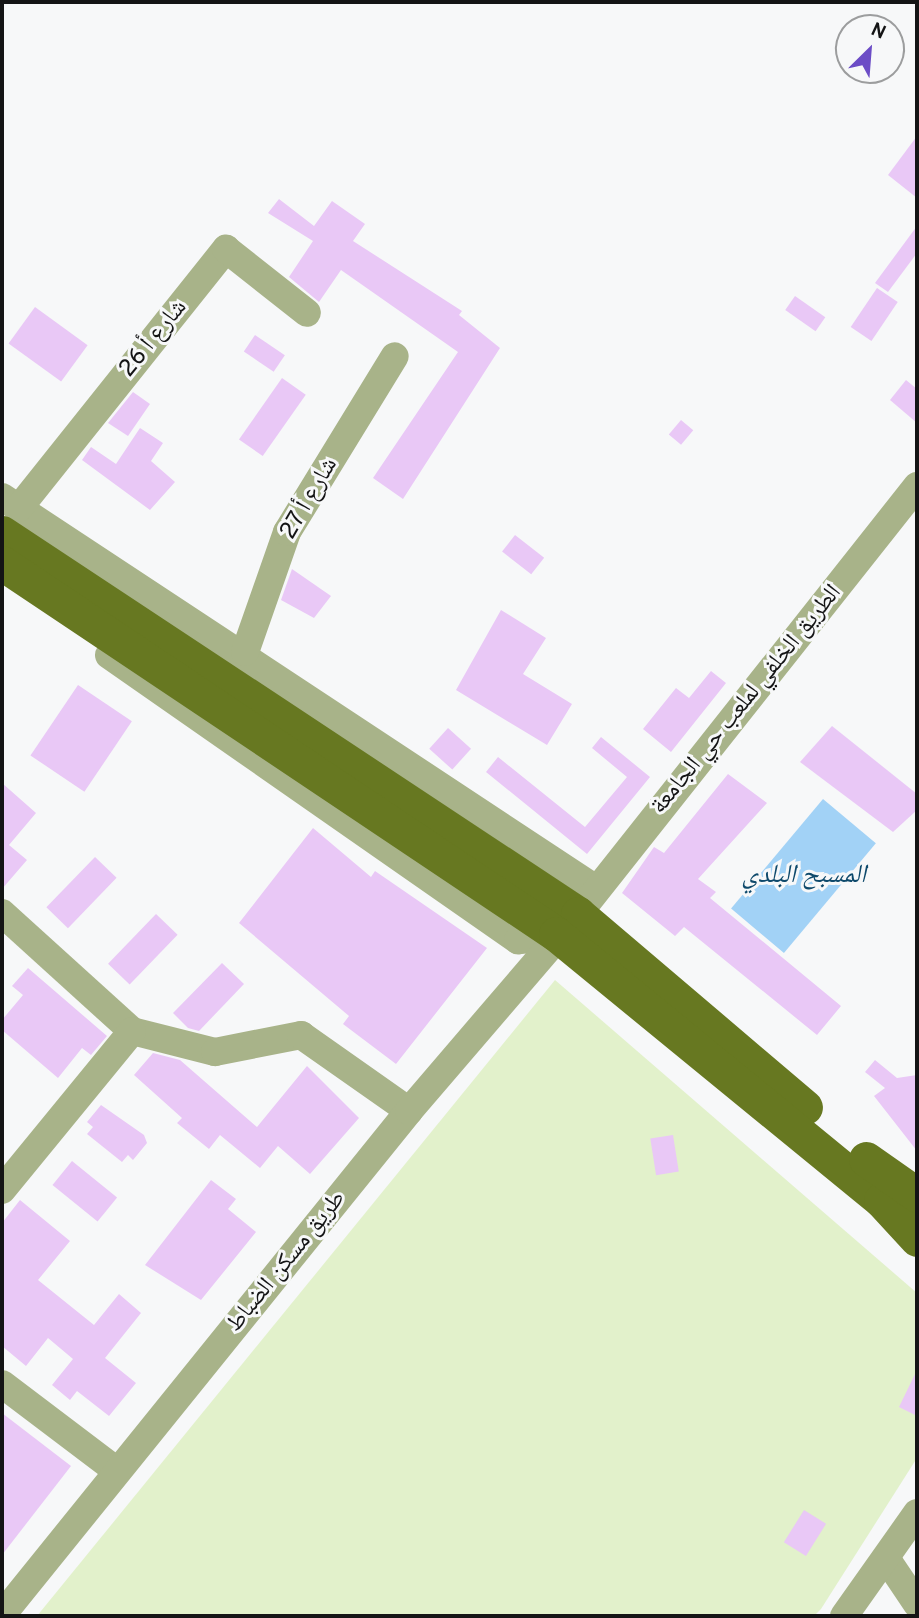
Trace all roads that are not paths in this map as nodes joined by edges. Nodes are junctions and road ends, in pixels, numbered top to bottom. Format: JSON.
{"nodes":[{"id":1,"x":307,"y":313,"type":"dead end"},
{"id":2,"x":395,"y":356,"type":"dead end"},
{"id":3,"x":917,"y":486,"type":"edge"},
{"id":4,"x":7,"y":513,"type":"edge"},
{"id":5,"x":2,"y":563,"type":"edge"},
{"id":6,"x":2,"y":584,"type":"edge"},
{"id":7,"x":245,"y":652,"type":"junction"},
{"id":8,"x":2,"y":913,"type":"edge"},
{"id":9,"x":571,"y":919,"type":"junction"},
{"id":10,"x":132,"y":1031,"type":"junction"},
{"id":11,"x":409,"y":1111,"type":"junction"},
{"id":12,"x":2,"y":1190,"type":"edge"},
{"id":13,"x":917,"y":1195,"type":"edge"},
{"id":14,"x":917,"y":1239,"type":"edge"},
{"id":15,"x":2,"y":1384,"type":"edge"},
{"id":16,"x":117,"y":1471,"type":"junction"},
{"id":17,"x":917,"y":1513,"type":"edge"},
{"id":18,"x":888,"y":1561,"type":"junction"},
{"id":19,"x":917,"y":1604,"type":"edge"},
{"id":20,"x":3,"y":1611,"type":"edge"},
{"id":21,"x":845,"y":1616,"type":"edge"}],
"edges":[{"from":1,"to":4,"type":"street","name":"شارع أ 26"},
{"from":2,"to":7,"type":"street","name":"شارع أ 27"},
{"from":3,"to":9,"type":"street","name":"الطريق الخلفي لملعب حي الجامعة"},
{"from":4,"to":7,"type":"street"},
{"from":4,"to":9,"type":"main road"},
{"from":5,"to":9,"type":"main road"},
{"from":6,"to":9,"type":"street"},
{"from":7,"to":9,"type":"street"},
{"from":8,"to":10,"type":"street"},
{"from":9,"to":11,"type":"street","name":"طريق مسكن الضباط"},
{"from":9,"to":13,"type":"main road"},
{"from":9,"to":14,"type":"main road"},
{"from":10,"to":11,"type":"street"},
{"from":10,"to":12,"type":"street"},
{"from":11,"to":16,"type":"street","name":"طريق مسكن الضباط"},
{"from":15,"to":16,"type":"street"},
{"from":16,"to":20,"type":"street","name":"طريق مسكن الضباط"},
{"from":17,"to":18,"type":"street"},
{"from":18,"to":19,"type":"street"},
{"from":18,"to":21,"type":"street"}]}
